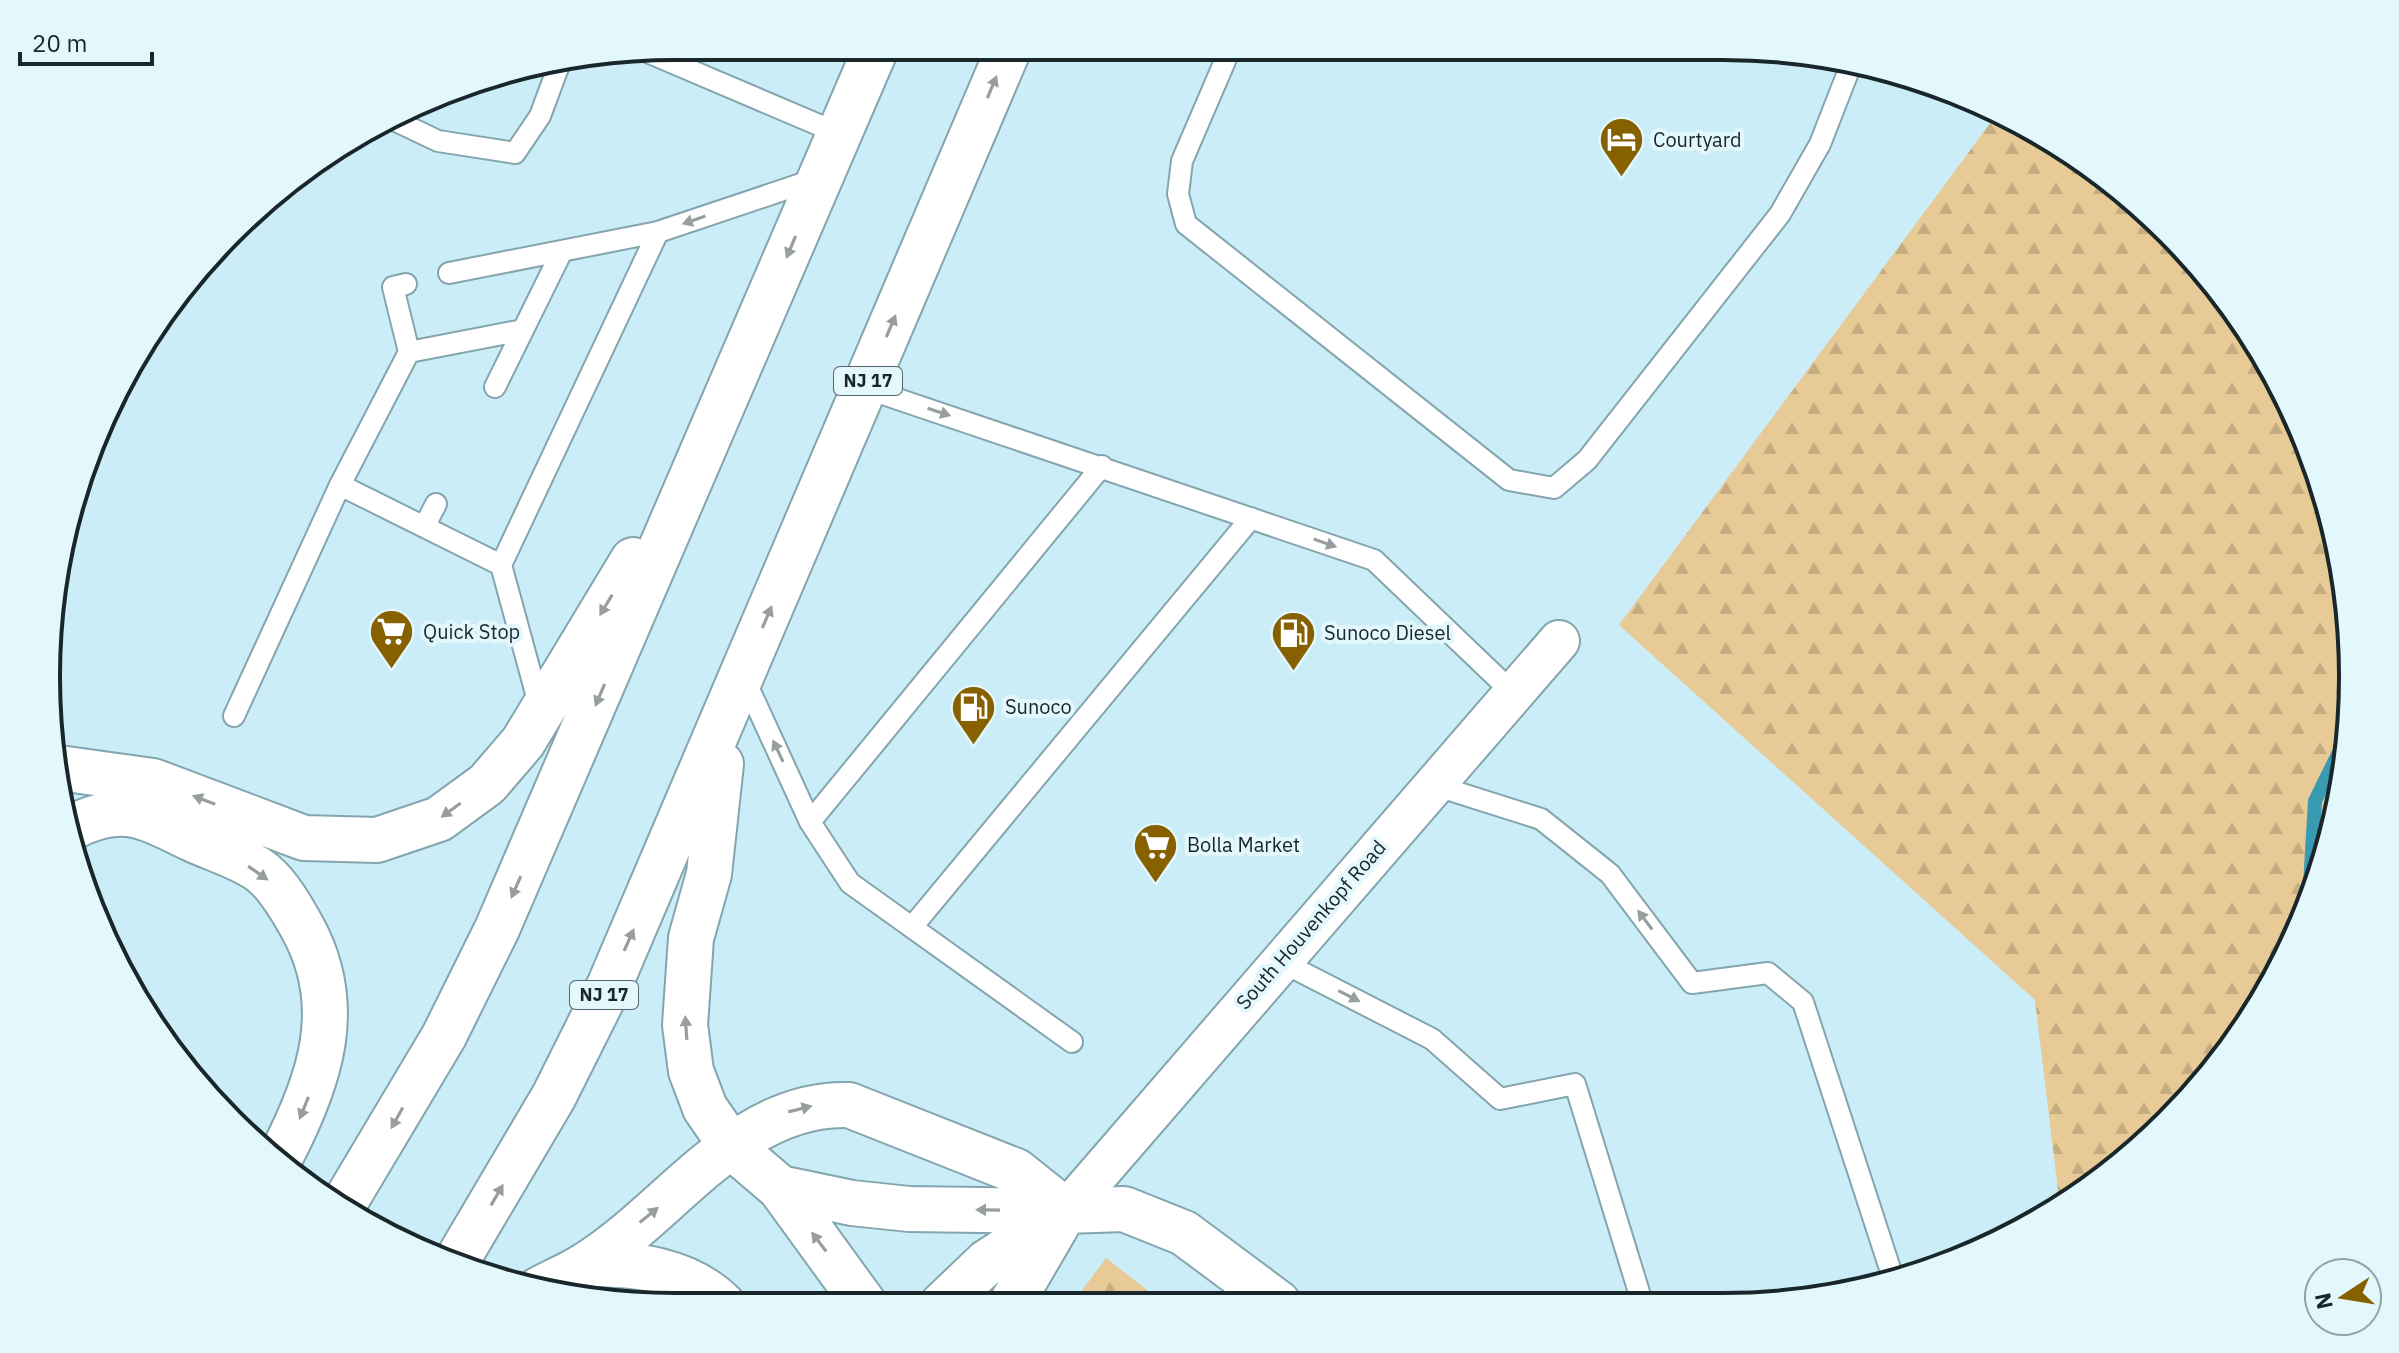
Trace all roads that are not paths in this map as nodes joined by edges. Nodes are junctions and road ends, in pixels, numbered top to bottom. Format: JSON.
{"nodes":[{"id":1,"x":667,"y":60,"type":"edge"},
{"id":2,"x":871,"y":60,"type":"edge"},
{"id":3,"x":1004,"y":60,"type":"edge"},
{"id":4,"x":1225,"y":60,"type":"edge"},
{"id":5,"x":556,"y":72,"type":"edge"},
{"id":6,"x":1848,"y":73,"type":"edge"},
{"id":7,"x":403,"y":124,"type":"edge"},
{"id":8,"x":840,"y":134,"type":"junction"},
{"id":9,"x":821,"y":177,"type":"junction"},
{"id":10,"x":658,"y":232,"type":"junction"},
{"id":11,"x":562,"y":251,"type":"junction"},
{"id":12,"x":449,"y":273,"type":"dead end"},
{"id":13,"x":406,"y":284,"type":"dead end"},
{"id":14,"x":523,"y":330,"type":"junction"},
{"id":15,"x":409,"y":352,"type":"junction"},
{"id":16,"x":495,"y":387,"type":"dead end"},
{"id":17,"x":865,"y":388,"type":"junction"},
{"id":18,"x":719,"y":418,"type":"junction"},
{"id":19,"x":1102,"y":466,"type":"junction"},
{"id":20,"x":340,"y":485,"type":"junction"},
{"id":21,"x":436,"y":504,"type":"dead end"},
{"id":22,"x":1251,"y":518,"type":"junction"},
{"id":23,"x":424,"y":527,"type":"junction"},
{"id":24,"x":501,"y":565,"type":"junction"},
{"id":25,"x":1559,"y":641,"type":"dead end"},
{"id":26,"x":743,"y":675,"type":"junction"},
{"id":27,"x":1513,"y":693,"type":"junction"},
{"id":28,"x":541,"y":712,"type":"junction"},
{"id":29,"x":726,"y":715,"type":"junction"},
{"id":30,"x":234,"y":716,"type":"dead end"},
{"id":31,"x":67,"y":769,"type":"edge"},
{"id":32,"x":68,"y":773,"type":"edge"},
{"id":33,"x":1434,"y":785,"type":"junction"},
{"id":34,"x":134,"y":812,"type":"junction"},
{"id":35,"x":810,"y":822,"type":"junction"},
{"id":36,"x":78,"y":825,"type":"edge"},
{"id":37,"x":912,"y":927,"type":"junction"},
{"id":38,"x":1280,"y":961,"type":"junction"},
{"id":39,"x":1072,"y":1042,"type":"dead end"},
{"id":40,"x":732,"y":1147,"type":"junction"},
{"id":41,"x":283,"y":1151,"type":"edge"},
{"id":42,"x":780,"y":1188,"type":"junction"},
{"id":43,"x":348,"y":1197,"type":"edge"},
{"id":44,"x":1066,"y":1211,"type":"junction"},
{"id":45,"x":461,"y":1254,"type":"edge"},
{"id":46,"x":588,"y":1264,"type":"junction"},
{"id":47,"x":1890,"y":1269,"type":"edge"},
{"id":48,"x":556,"y":1281,"type":"edge"},
{"id":49,"x":705,"y":1293,"type":"edge"},
{"id":50,"x":856,"y":1293,"type":"edge"},
{"id":51,"x":955,"y":1293,"type":"edge"},
{"id":52,"x":1018,"y":1293,"type":"edge"},
{"id":53,"x":1265,"y":1293,"type":"edge"},
{"id":54,"x":1639,"y":1293,"type":"edge"}],
"edges":[{"from":1,"to":8,"type":"lane"},
{"from":2,"to":8,"type":"main road"},
{"from":17,"to":3,"type":"main road","number":"NJ 17","one_way":true},
{"from":4,"to":6,"type":"lane"},
{"from":5,"to":7,"type":"lane"},
{"from":8,"to":9,"type":"main road"},
{"from":9,"to":10,"type":"lane","one_way":true},
{"from":9,"to":18,"type":"main road","one_way":true},
{"from":10,"to":11,"type":"lane"},
{"from":10,"to":24,"type":"lane"},
{"from":11,"to":12,"type":"lane"},
{"from":11,"to":14,"type":"lane"},
{"from":13,"to":15,"type":"lane"},
{"from":14,"to":15,"type":"lane"},
{"from":14,"to":16,"type":"lane"},
{"from":15,"to":20,"type":"lane"},
{"from":17,"to":19,"type":"lane","one_way":true},
{"from":26,"to":17,"type":"main road","number":"NJ 17","one_way":true},
{"from":18,"to":28,"type":"main road","one_way":true},
{"from":18,"to":43,"type":"main road","one_way":true},
{"from":19,"to":22,"type":"lane"},
{"from":19,"to":35,"type":"lane"},
{"from":20,"to":23,"type":"lane"},
{"from":20,"to":30,"type":"lane"},
{"from":21,"to":23,"type":"lane"},
{"from":22,"to":27,"type":"lane","one_way":true},
{"from":22,"to":37,"type":"lane"},
{"from":23,"to":24,"type":"lane"},
{"from":24,"to":28,"type":"lane"},
{"from":25,"to":27,"type":"street","name":"South Houvenkopf Road"},
{"from":26,"to":29,"type":"main road","number":"NJ 17"},
{"from":35,"to":26,"type":"lane","one_way":true},
{"from":27,"to":33,"type":"street","name":"South Houvenkopf Road"},
{"from":28,"to":31,"type":"main road","one_way":true},
{"from":40,"to":29,"type":"main road","one_way":true},
{"from":45,"to":29,"type":"main road","number":"NJ 17","one_way":true},
{"from":32,"to":34,"type":"main road","one_way":true},
{"from":33,"to":38,"type":"street","name":"South Houvenkopf Road"},
{"from":47,"to":33,"type":"lane","one_way":true},
{"from":34,"to":36,"type":"main road"},
{"from":34,"to":41,"type":"main road","one_way":true},
{"from":35,"to":37,"type":"lane"},
{"from":37,"to":39,"type":"lane"},
{"from":38,"to":44,"type":"street","name":"South Houvenkopf Road"},
{"from":38,"to":54,"type":"lane","one_way":true},
{"from":40,"to":42,"type":"main road"},
{"from":40,"to":44,"type":"main road","one_way":true},
{"from":46,"to":40,"type":"main road","one_way":true},
{"from":44,"to":42,"type":"main road","one_way":true},
{"from":50,"to":42,"type":"main road","one_way":true},
{"from":44,"to":51,"type":"main road"},
{"from":44,"to":52,"type":"main road"},
{"from":44,"to":53,"type":"main road"},
{"from":46,"to":48,"type":"main road"},
{"from":46,"to":49,"type":"main road"}]}
